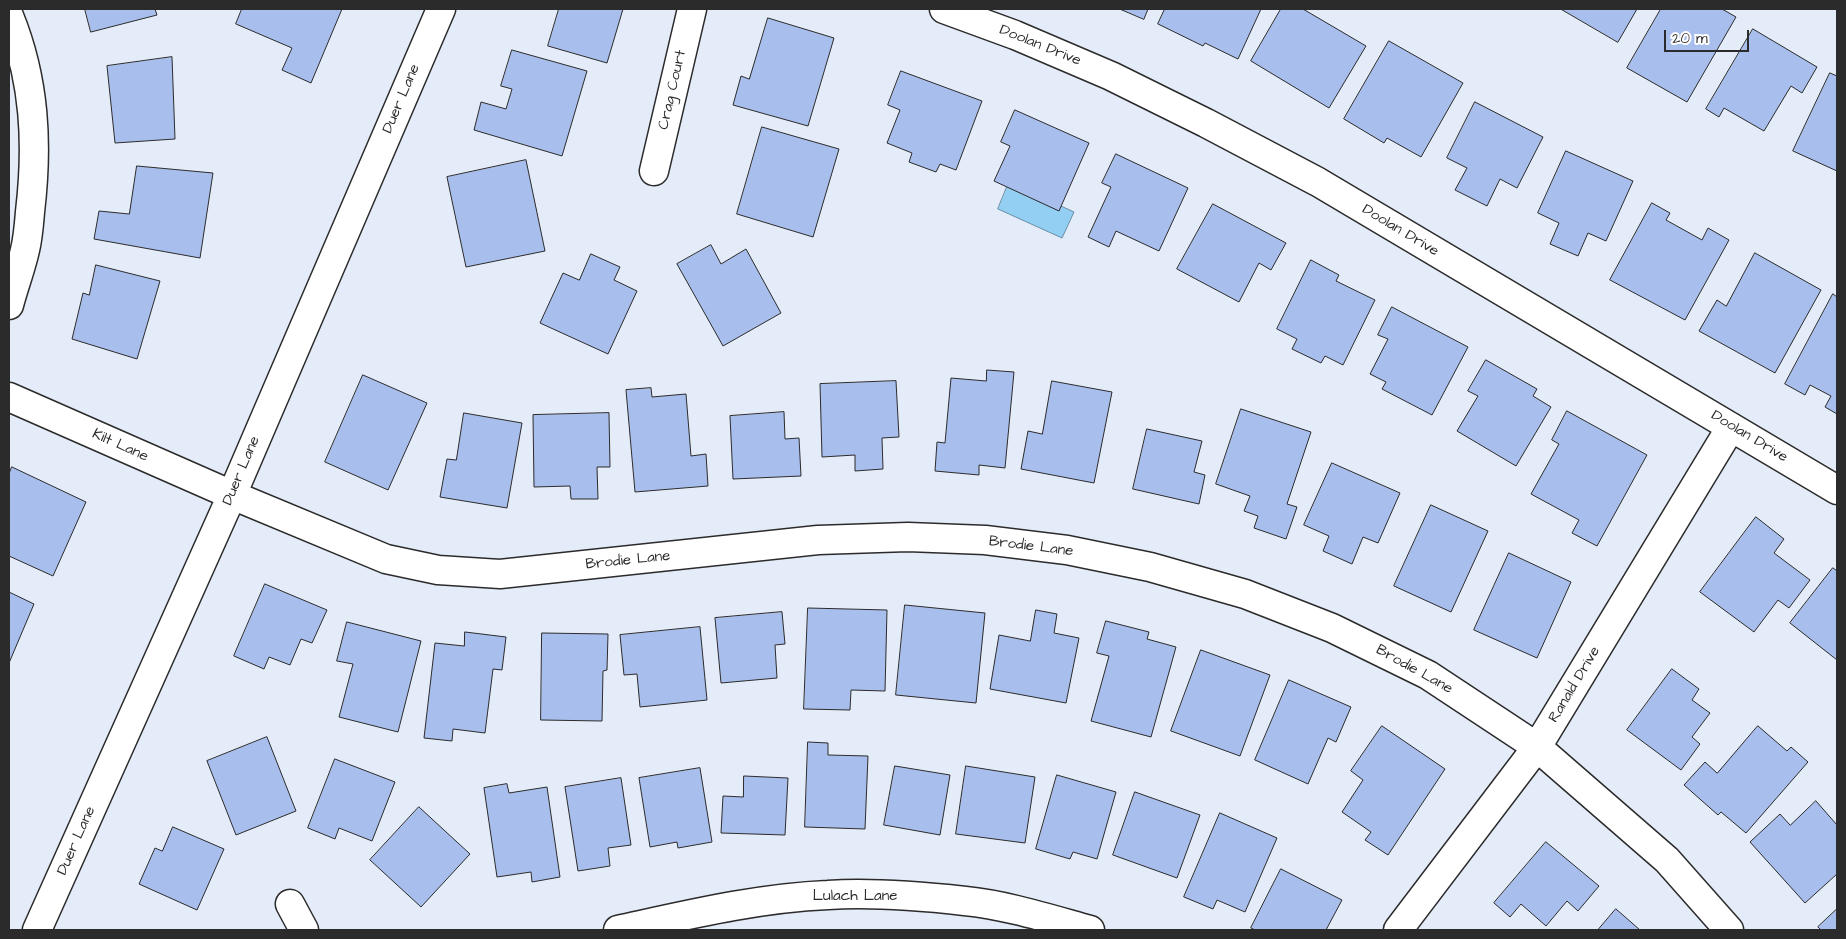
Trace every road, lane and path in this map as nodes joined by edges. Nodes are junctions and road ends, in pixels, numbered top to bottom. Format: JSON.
{"nodes":[{"id":1,"x":441,"y":9,"type":"edge"},
{"id":2,"x":692,"y":9,"type":"edge"},
{"id":3,"x":944,"y":9,"type":"edge"},
{"id":4,"x":9,"y":16,"type":"edge"},
{"id":5,"x":654,"y":171,"type":"dead end"},
{"id":6,"x":9,"y":305,"type":"edge"},
{"id":7,"x":9,"y":398,"type":"edge"},
{"id":8,"x":1731,"y":427,"type":"junction"},
{"id":9,"x":1837,"y":490,"type":"edge"},
{"id":10,"x":232,"y":495,"type":"junction"},
{"id":11,"x":1537,"y":747,"type":"junction"},
{"id":12,"x":290,"y":904,"type":"dead end"},
{"id":13,"x":37,"y":930,"type":"edge"},
{"id":14,"x":304,"y":930,"type":"edge"},
{"id":15,"x":618,"y":930,"type":"edge"},
{"id":16,"x":1090,"y":930,"type":"edge"},
{"id":17,"x":1398,"y":930,"type":"edge"},
{"id":18,"x":1729,"y":930,"type":"edge"}],
"edges":[{"from":1,"to":10,"type":"street","name":"Duer Lane"},
{"from":2,"to":5,"type":"street","name":"Crag Court"},
{"from":3,"to":8,"type":"street","name":"Doolan Drive"},
{"from":4,"to":6,"type":"street"},
{"from":7,"to":10,"type":"street","name":"Kilt Lane"},
{"from":8,"to":9,"type":"street","name":"Doolan Drive"},
{"from":8,"to":11,"type":"street","name":"Ranald Drive"},
{"from":10,"to":11,"type":"street","name":"Brodie Lane"},
{"from":10,"to":13,"type":"street","name":"Duer Lane"},
{"from":11,"to":17,"type":"street","name":"Ranald Drive"},
{"from":11,"to":18,"type":"street","name":"Brodie Lane"},
{"from":12,"to":14,"type":"street"},
{"from":15,"to":16,"type":"street","name":"Lulach Lane"}]}
